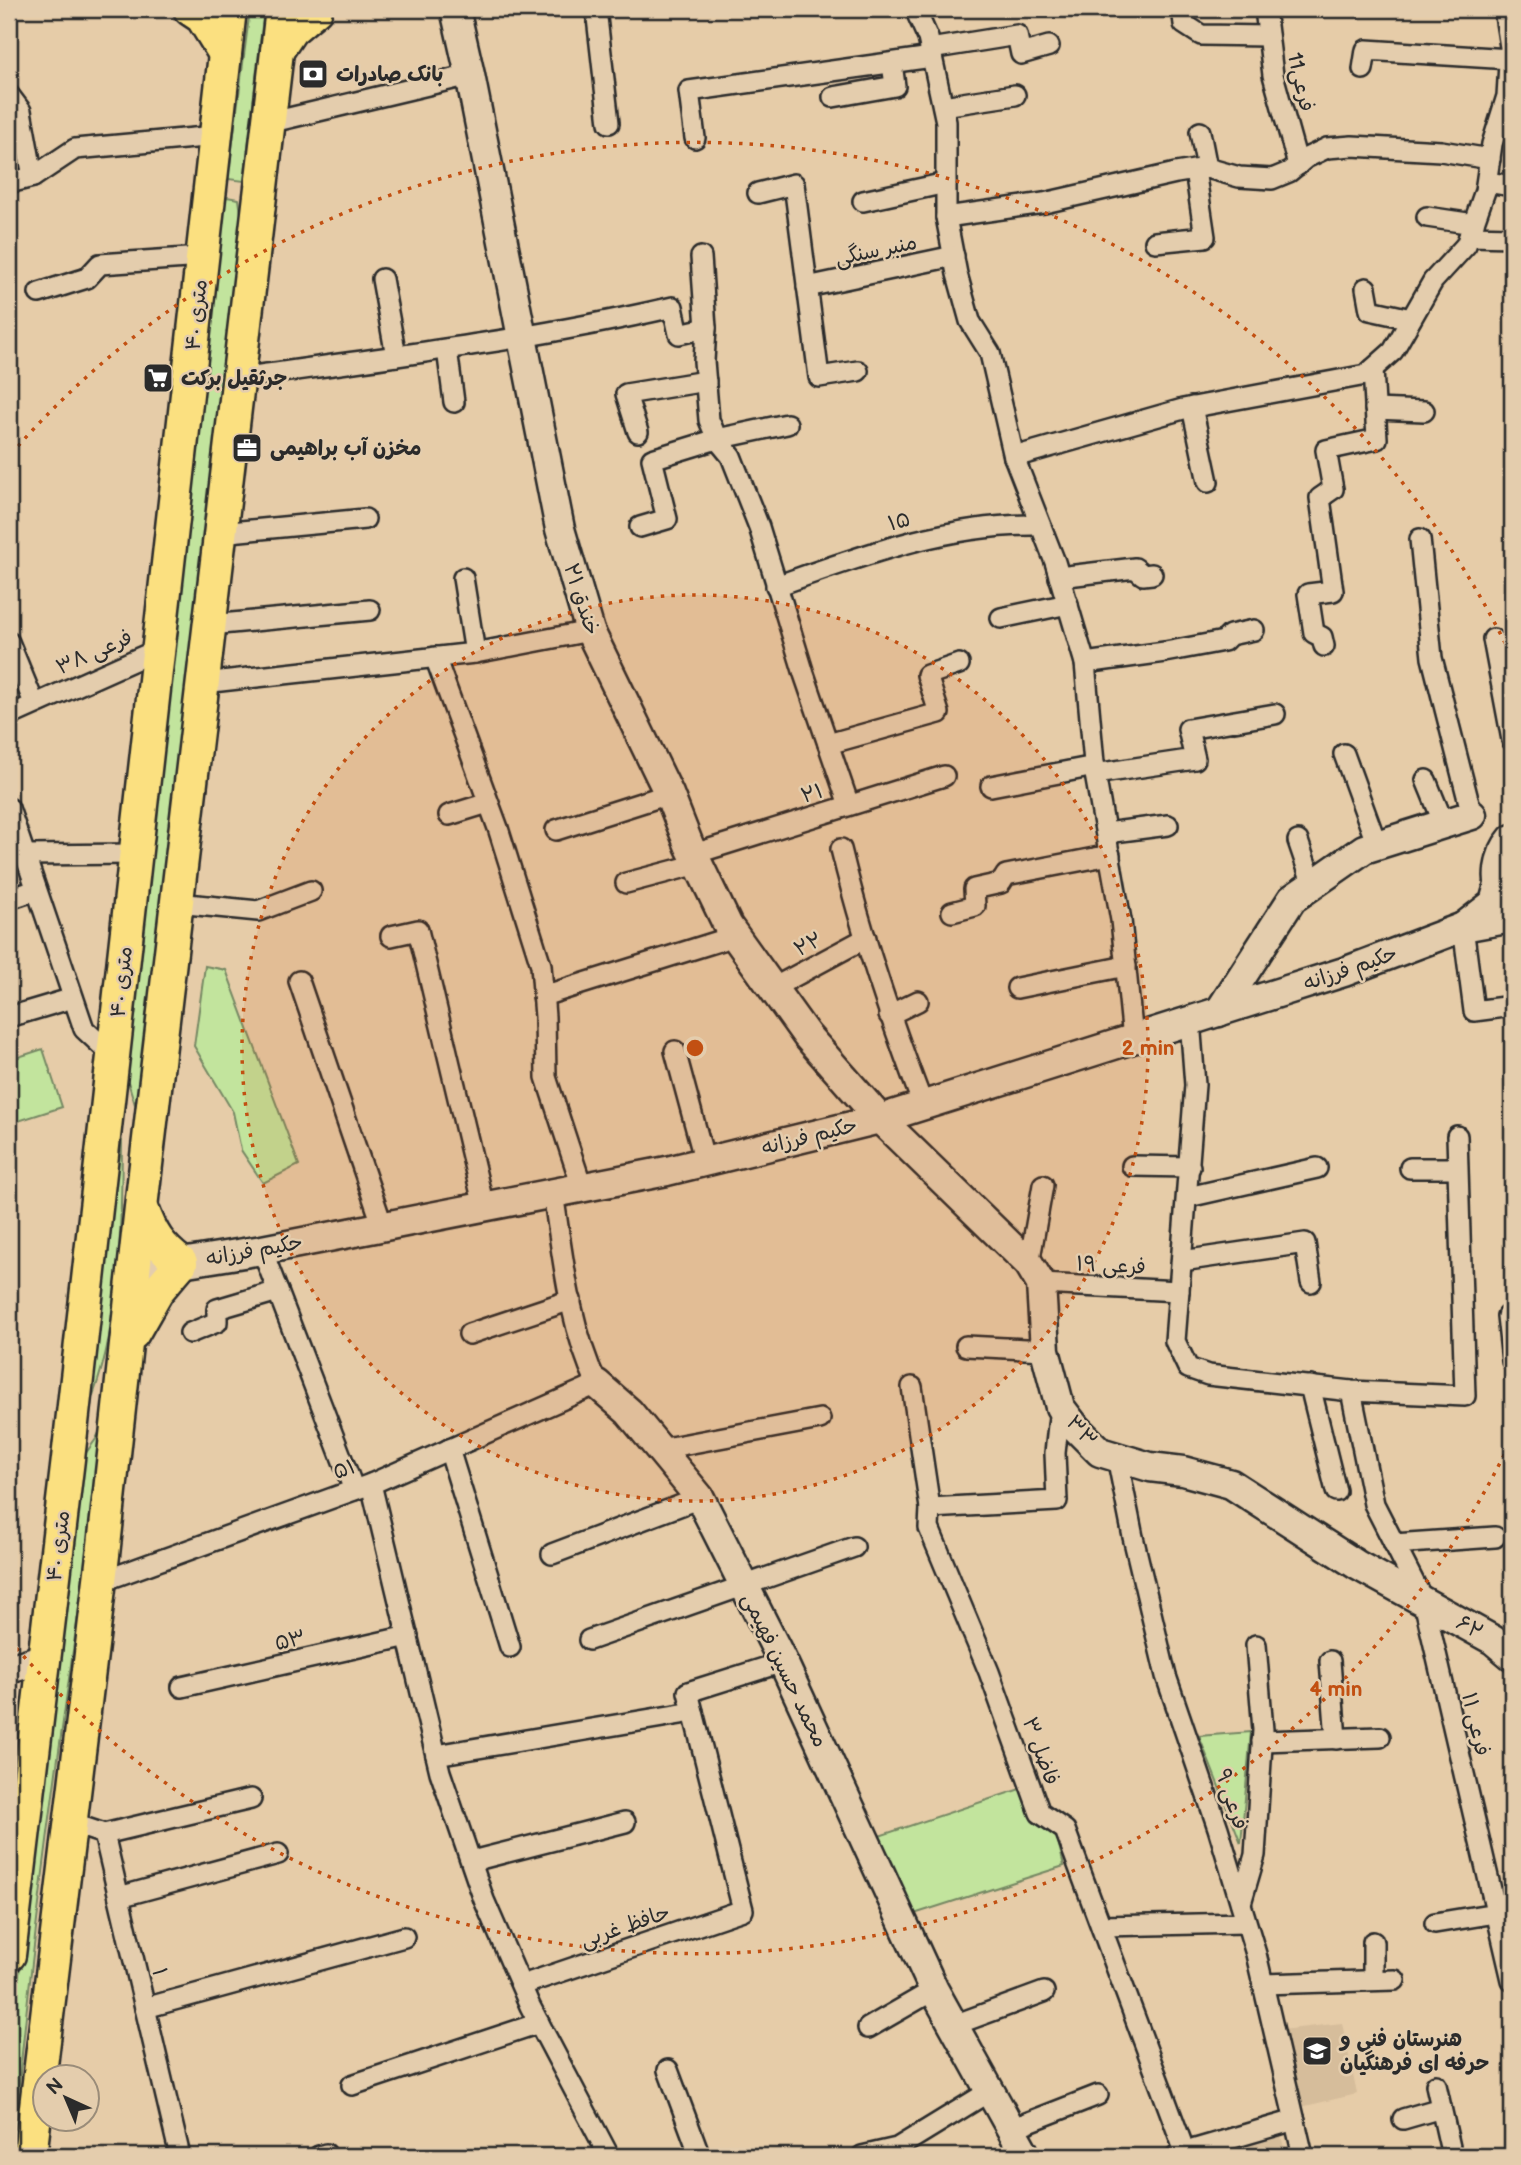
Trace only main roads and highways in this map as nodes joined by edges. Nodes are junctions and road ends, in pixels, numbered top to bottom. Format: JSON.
{"nodes":[{"id":1,"x":190,"y":9,"type":"edge"},
{"id":2,"x":230,"y":9,"type":"edge"},
{"id":3,"x":282,"y":9,"type":"edge"},
{"id":4,"x":316,"y":9,"type":"edge"},
{"id":5,"x":277,"y":51,"type":"junction"},
{"id":6,"x":225,"y":54,"type":"junction"},
{"id":7,"x":208,"y":205,"type":"junction"},
{"id":8,"x":259,"y":208,"type":"junction"},
{"id":9,"x":113,"y":1056,"type":"junction"},
{"id":10,"x":141,"y":1207,"type":"junction"},
{"id":11,"x":135,"y":1267,"type":"junction"},
{"id":12,"x":126,"y":1346,"type":"junction"},
{"id":13,"x":68,"y":1459,"type":"junction"},
{"id":14,"x":18,"y":1796,"type":"edge"},
{"id":15,"x":9,"y":1955,"type":"edge"},
{"id":16,"x":30,"y":2156,"type":"edge"}],
"edges":[{"from":1,"to":6,"type":"main road"},
{"from":2,"to":6,"type":"main road","name":"۴۰ متری"},
{"from":3,"to":5,"type":"main road"},
{"from":4,"to":5,"type":"main road"},
{"from":5,"to":8,"type":"main road"},
{"from":6,"to":7,"type":"main road","name":"۴۰ متری"},
{"from":7,"to":8,"type":"main road"},
{"from":7,"to":9,"type":"main road","name":"۴۰ متری"},
{"from":8,"to":10,"type":"main road"},
{"from":9,"to":11,"type":"main road"},
{"from":9,"to":13,"type":"main road","name":"۴۰ متری"},
{"from":10,"to":11,"type":"main road"},
{"from":10,"to":12,"type":"main road"},
{"from":11,"to":12,"type":"main road"},
{"from":11,"to":13,"type":"main road"},
{"from":12,"to":16,"type":"main road"},
{"from":13,"to":14,"type":"main road","name":"۴۰ متری"},
{"from":14,"to":15,"type":"main road","name":"۴۰ متری"}]}
